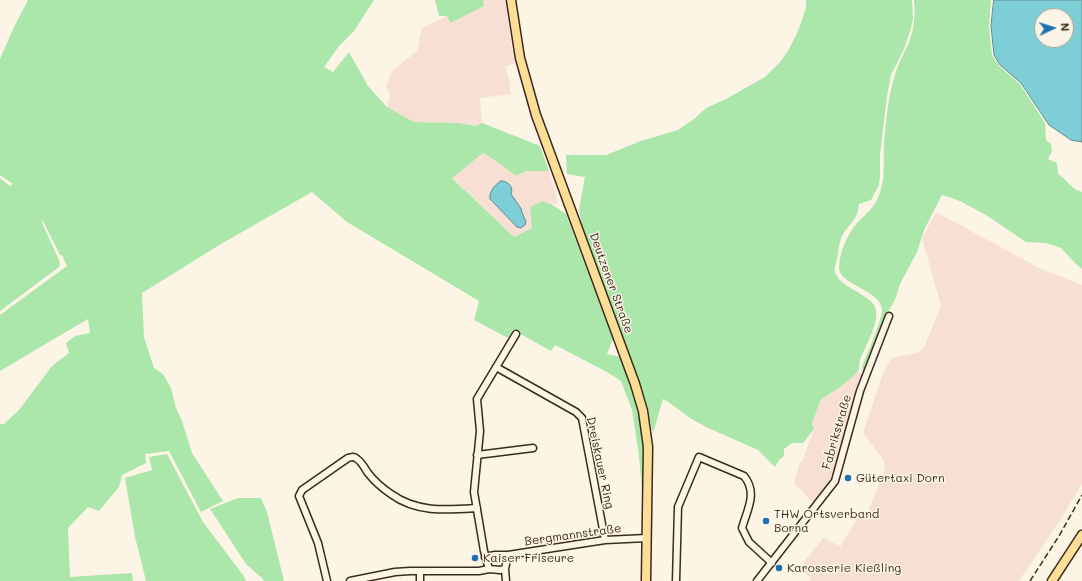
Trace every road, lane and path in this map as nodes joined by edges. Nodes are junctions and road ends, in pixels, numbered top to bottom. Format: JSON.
{"nodes":[{"id":1,"x":511,"y":0,"type":"edge"},
{"id":2,"x":889,"y":316,"type":"dead end"},
{"id":3,"x":516,"y":334,"type":"dead end"},
{"id":4,"x":496,"y":367,"type":"junction"},
{"id":5,"x":533,"y":448,"type":"dead end"},
{"id":6,"x":477,"y":455,"type":"junction"},
{"id":7,"x":477,"y":508,"type":"junction"},
{"id":8,"x":1082,"y":535,"type":"edge"},
{"id":9,"x":647,"y":538,"type":"junction"},
{"id":10,"x":605,"y":540,"type":"junction"},
{"id":11,"x":508,"y":555,"type":"junction"},
{"id":12,"x":485,"y":557,"type":"junction"},
{"id":13,"x":772,"y":564,"type":"junction"},
{"id":14,"x":489,"y":569,"type":"junction"},
{"id":15,"x":505,"y":569,"type":"junction"},
{"id":16,"x":420,"y":571,"type":"junction"},
{"id":17,"x":327,"y":581,"type":"edge"},
{"id":18,"x":350,"y":581,"type":"edge"},
{"id":19,"x":420,"y":581,"type":"edge"},
{"id":20,"x":506,"y":581,"type":"edge"},
{"id":21,"x":646,"y":581,"type":"edge"},
{"id":22,"x":676,"y":581,"type":"edge"},
{"id":23,"x":757,"y":581,"type":"edge"},
{"id":24,"x":1052,"y":581,"type":"edge"}],
"edges":[{"from":1,"to":9,"type":"main road","name":"Deutzener Straße"},
{"from":2,"to":13,"type":"street","name":"Fabrikstraße"},
{"from":3,"to":4,"type":"street"},
{"from":4,"to":6,"type":"street"},
{"from":4,"to":10,"type":"street","name":"Dreiskauer Ring"},
{"from":5,"to":6,"type":"street"},
{"from":6,"to":7,"type":"street"},
{"from":7,"to":12,"type":"street"},
{"from":7,"to":17,"type":"street"},
{"from":8,"to":24,"type":"main road"},
{"from":9,"to":10,"type":"street","name":"Bergmannstraße"},
{"from":9,"to":21,"type":"main road","name":"Deutzener Straße"},
{"from":10,"to":11,"type":"street","name":"Bergmannstraße"},
{"from":11,"to":12,"type":"street","name":"Bergmannstraße"},
{"from":11,"to":15,"type":"street"},
{"from":12,"to":14,"type":"street"},
{"from":13,"to":22,"type":"street"},
{"from":13,"to":23,"type":"street","name":"Fabrikstraße"},
{"from":14,"to":15,"type":"street"},
{"from":14,"to":16,"type":"street"},
{"from":15,"to":20,"type":"street"},
{"from":16,"to":18,"type":"street"},
{"from":16,"to":19,"type":"street"}]}
